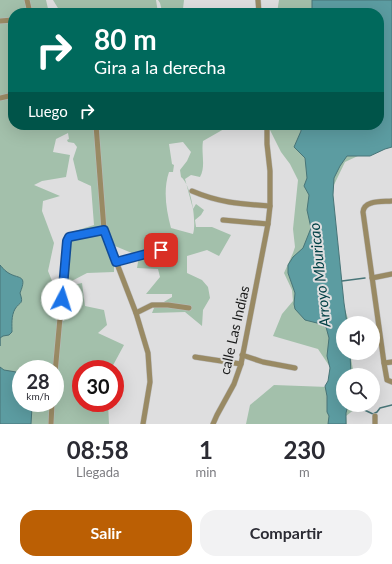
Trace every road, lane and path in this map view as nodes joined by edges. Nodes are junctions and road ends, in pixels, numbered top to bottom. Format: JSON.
{"nodes":[{"id":1,"x":96,"y":130,"type":"edge"},
{"id":2,"x":267,"y":130,"type":"edge"},
{"id":3,"x":192,"y":191,"type":"dead end"},
{"id":4,"x":392,"y":201,"type":"edge"},
{"id":5,"x":270,"y":206,"type":"junction"},
{"id":6,"x":223,"y":220,"type":"dead end"},
{"id":7,"x":268,"y":224,"type":"junction"},
{"id":8,"x":104,"y":230,"type":"junction"},
{"id":9,"x":161,"y":250,"type":"dead end"},
{"id":10,"x":116,"y":262,"type":"junction"},
{"id":11,"x":392,"y":274,"type":"edge"},
{"id":12,"x":372,"y":278,"type":"junction"},
{"id":13,"x":189,"y":308,"type":"dead end"},
{"id":14,"x":136,"y":313,"type":"junction"},
{"id":15,"x":242,"y":355,"type":"junction"},
{"id":16,"x":195,"y":357,"type":"dead end"},
{"id":17,"x":56,"y":360,"type":"edge"},
{"id":18,"x":392,"y":362,"type":"edge"},
{"id":19,"x":384,"y":363,"type":"junction"},
{"id":20,"x":241,"y":364,"type":"junction"},
{"id":21,"x":295,"y":368,"type":"dead end"},
{"id":22,"x":392,"y":382,"type":"edge"},
{"id":23,"x":52,"y":412,"type":"edge"},
{"id":24,"x":375,"y":416,"type":"dead end"},
{"id":25,"x":51,"y":424,"type":"edge"},
{"id":26,"x":143,"y":424,"type":"edge"},
{"id":27,"x":213,"y":424,"type":"edge"},
{"id":28,"x":375,"y":424,"type":"edge"}],
"edges":[{"from":1,"to":8,"type":"street"},
{"from":2,"to":5,"type":"street","name":"calle Las Indias"},
{"from":3,"to":5,"type":"street"},
{"from":4,"to":12,"type":"street"},
{"from":5,"to":7,"type":"street","name":"calle Las Indias"},
{"from":6,"to":7,"type":"street"},
{"from":7,"to":15,"type":"street","name":"calle Las Indias"},
{"from":8,"to":10,"type":"street"},
{"from":8,"to":17,"type":"street"},
{"from":9,"to":10,"type":"street"},
{"from":10,"to":14,"type":"street"},
{"from":11,"to":12,"type":"street"},
{"from":12,"to":19,"type":"street"},
{"from":13,"to":14,"type":"street"},
{"from":14,"to":26,"type":"street"},
{"from":15,"to":20,"type":"street","name":"calle Las Indias"},
{"from":15,"to":21,"type":"street"},
{"from":16,"to":20,"type":"street"},
{"from":18,"to":19,"type":"street"},
{"from":19,"to":22,"type":"street"},
{"from":20,"to":27,"type":"street","name":"calle Las Indias"},
{"from":23,"to":25,"type":"street"},
{"from":24,"to":28,"type":"street"}]}
